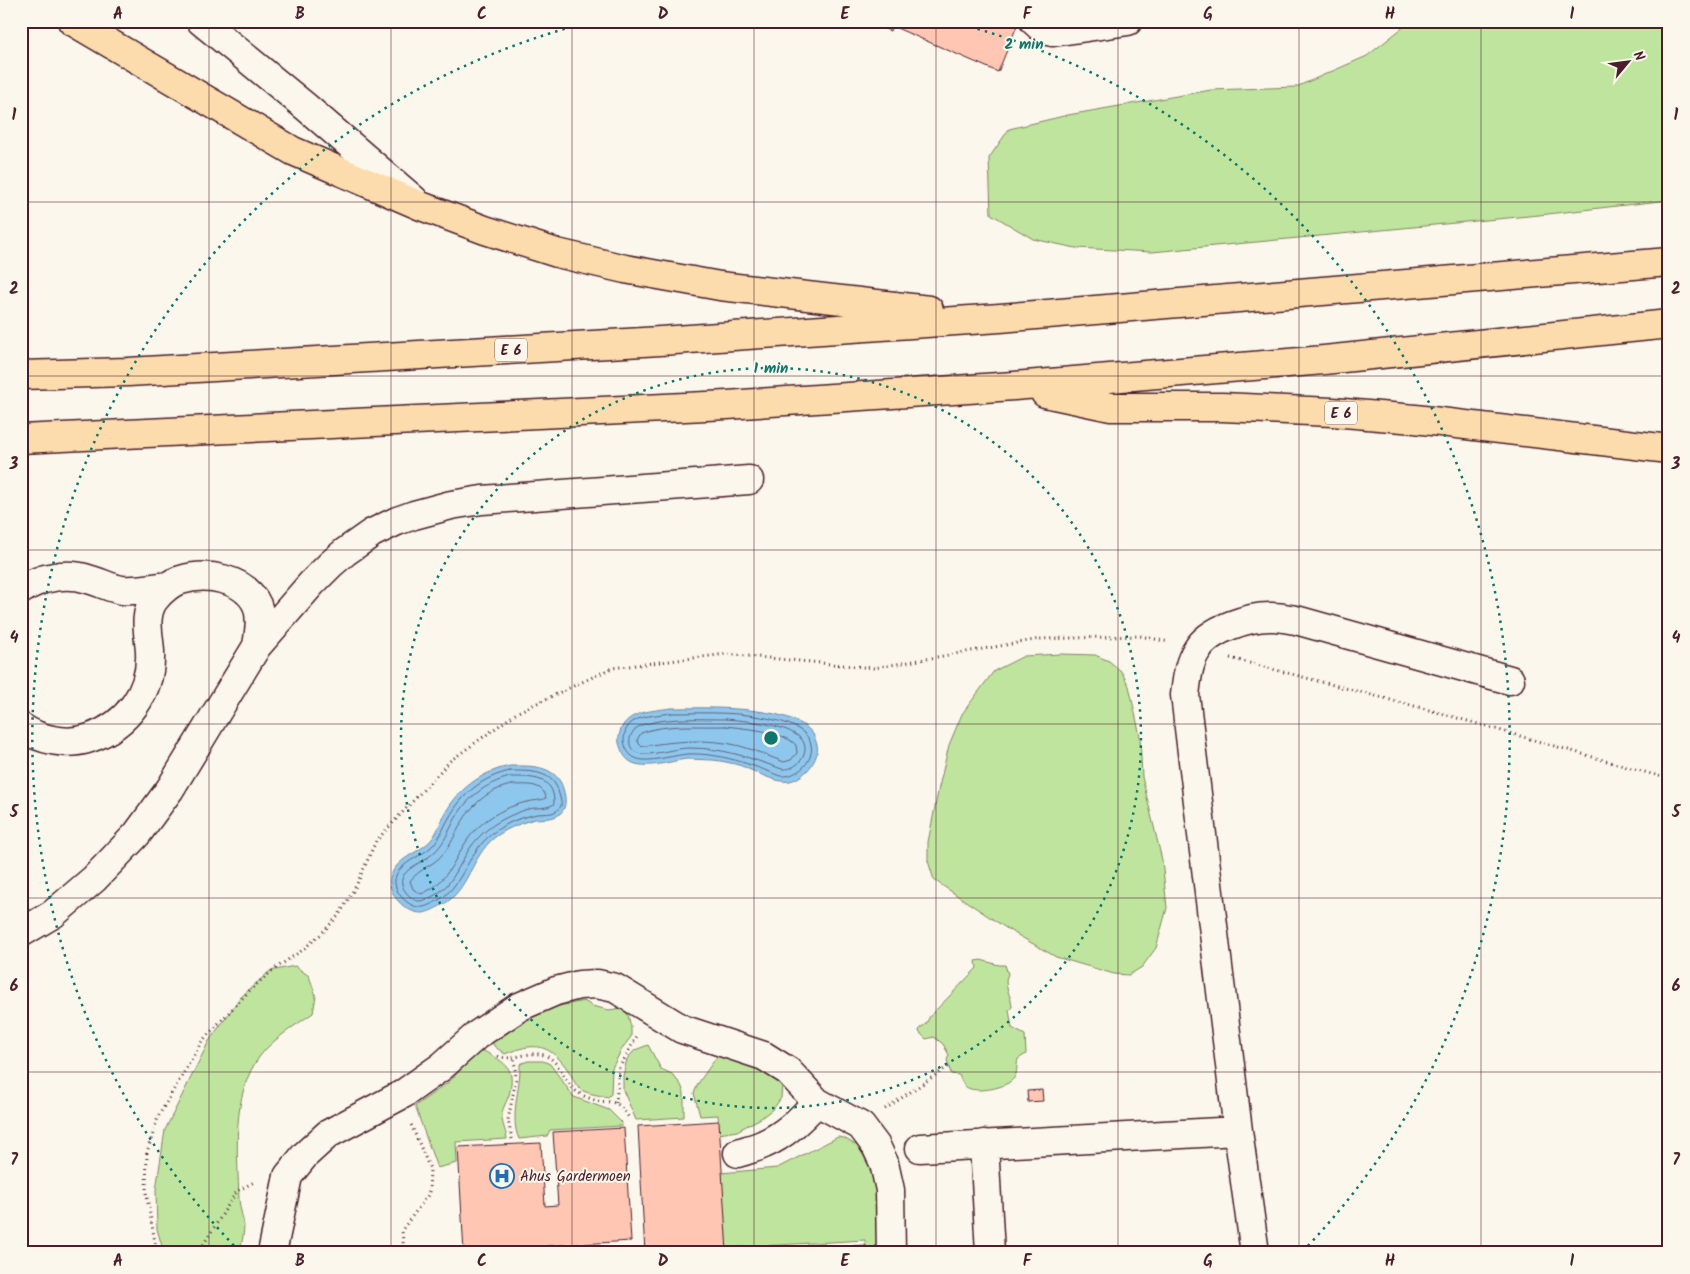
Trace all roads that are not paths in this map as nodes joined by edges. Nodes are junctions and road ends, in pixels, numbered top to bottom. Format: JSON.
{"nodes":[{"id":1,"x":72,"y":21,"type":"edge"},
{"id":2,"x":201,"y":21,"type":"edge"},
{"id":3,"x":1034,"y":21,"type":"edge"},
{"id":4,"x":1128,"y":21,"type":"edge"},
{"id":5,"x":421,"y":206,"type":"junction"},
{"id":6,"x":1669,"y":262,"type":"edge"},
{"id":7,"x":1000,"y":318,"type":"junction"},
{"id":8,"x":1669,"y":324,"type":"edge"},
{"id":9,"x":21,"y":375,"type":"edge"},
{"id":10,"x":1014,"y":386,"type":"junction"},
{"id":11,"x":21,"y":439,"type":"edge"},
{"id":12,"x":1669,"y":449,"type":"edge"},
{"id":13,"x":748,"y":480,"type":"dead end"},
{"id":14,"x":168,"y":586,"type":"junction"},
{"id":15,"x":21,"y":590,"type":"edge"},
{"id":16,"x":257,"y":646,"type":"junction"},
{"id":17,"x":1510,"y":680,"type":"dead end"},
{"id":18,"x":21,"y":727,"type":"edge"},
{"id":19,"x":21,"y":933,"type":"edge"},
{"id":20,"x":817,"y":1102,"type":"junction"},
{"id":21,"x":1238,"y":1131,"type":"junction"},
{"id":22,"x":984,"y":1144,"type":"junction"},
{"id":23,"x":920,"y":1148,"type":"dead end"},
{"id":24,"x":738,"y":1153,"type":"dead end"},
{"id":25,"x":272,"y":1253,"type":"edge"},
{"id":26,"x":891,"y":1253,"type":"edge"},
{"id":27,"x":990,"y":1253,"type":"edge"},
{"id":28,"x":1255,"y":1253,"type":"edge"}],
"edges":[{"from":1,"to":5,"type":"highway","number":"E 6"},
{"from":2,"to":5,"type":"lane"},
{"from":3,"to":4,"type":"lane"},
{"from":5,"to":7,"type":"highway","number":"E 6"},
{"from":6,"to":7,"type":"highway","number":"E 6"},
{"from":7,"to":9,"type":"highway","number":"E 6"},
{"from":8,"to":10,"type":"highway","number":"E 6"},
{"from":10,"to":11,"type":"highway","number":"E 6"},
{"from":10,"to":12,"type":"highway","number":"E 6"},
{"from":13,"to":16,"type":"lane"},
{"from":14,"to":15,"type":"lane"},
{"from":14,"to":16,"type":"lane"},
{"from":14,"to":18,"type":"lane"},
{"from":16,"to":19,"type":"lane"},
{"from":17,"to":21,"type":"lane"},
{"from":20,"to":24,"type":"lane"},
{"from":20,"to":25,"type":"lane"},
{"from":20,"to":26,"type":"lane"},
{"from":21,"to":22,"type":"lane"},
{"from":21,"to":28,"type":"lane"},
{"from":22,"to":23,"type":"lane"},
{"from":22,"to":27,"type":"lane"}]}
